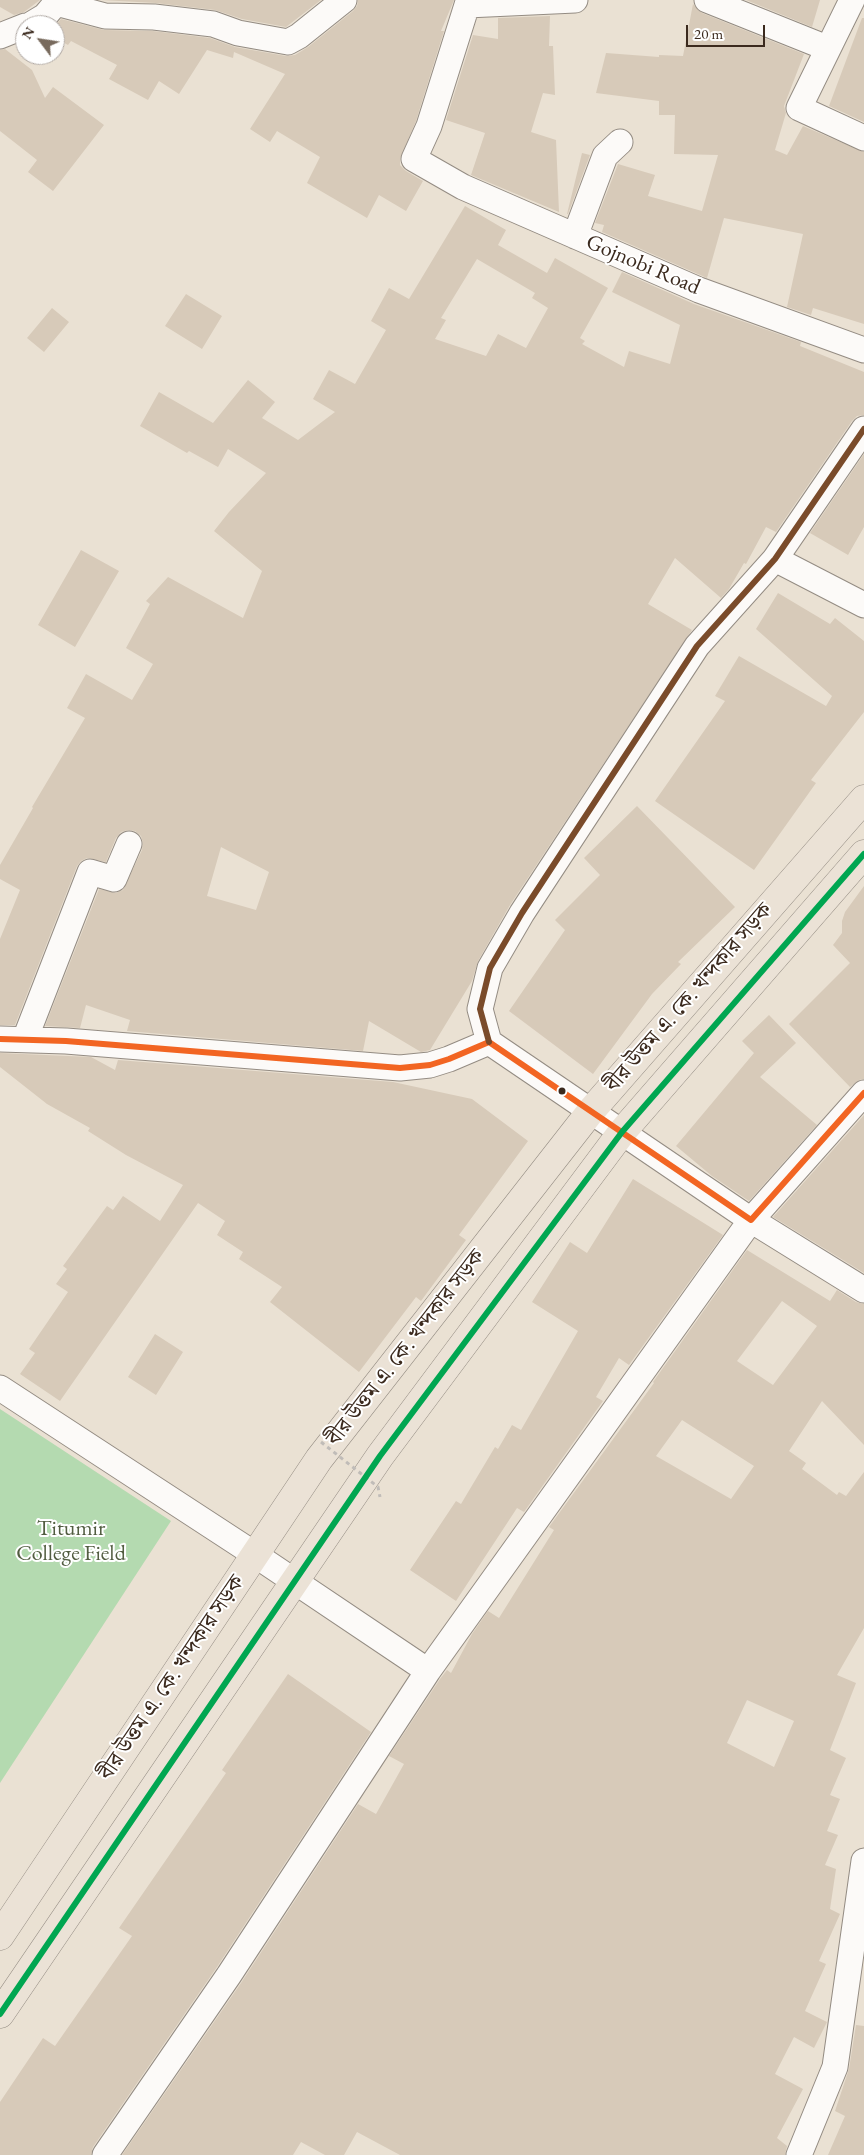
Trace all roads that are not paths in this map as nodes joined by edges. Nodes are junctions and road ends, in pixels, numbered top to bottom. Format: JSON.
{"nodes":[{"id":1,"x":344,"y":0,"type":"edge"},
{"id":2,"x":575,"y":0,"type":"edge"},
{"id":3,"x":706,"y":0,"type":"edge"},
{"id":4,"x":852,"y":0,"type":"edge"},
{"id":5,"x":46,"y":15,"type":"edge"},
{"id":6,"x":15,"y":30,"type":"edge"},
{"id":7,"x":0,"y":36,"type":"edge"},
{"id":8,"x":827,"y":48,"type":"junction"},
{"id":9,"x":864,"y":138,"type":"edge"},
{"id":10,"x":620,"y":142,"type":"dead end"},
{"id":11,"x":575,"y":236,"type":"junction"},
{"id":12,"x":864,"y":350,"type":"edge"},
{"id":13,"x":864,"y":429,"type":"edge"},
{"id":14,"x":775,"y":560,"type":"junction"},
{"id":15,"x":864,"y":605,"type":"edge"},
{"id":16,"x":864,"y":800,"type":"edge"},
{"id":17,"x":129,"y":844,"type":"dead end"},
{"id":18,"x":864,"y":854,"type":"edge"},
{"id":19,"x":0,"y":1039,"type":"edge"},
{"id":20,"x":25,"y":1039,"type":"junction"},
{"id":21,"x":490,"y":1042,"type":"junction"},
{"id":22,"x":864,"y":1093,"type":"edge"},
{"id":23,"x":591,"y":1110,"type":"junction"},
{"id":24,"x":622,"y":1132,"type":"junction"},
{"id":25,"x":751,"y":1220,"type":"junction"},
{"id":26,"x":864,"y":1290,"type":"edge"},
{"id":27,"x":0,"y":1388,"type":"edge"},
{"id":28,"x":254,"y":1554,"type":"junction"},
{"id":29,"x":294,"y":1581,"type":"junction"},
{"id":30,"x":428,"y":1671,"type":"junction"},
{"id":31,"x":864,"y":1861,"type":"edge"},
{"id":32,"x":0,"y":1936,"type":"edge"},
{"id":33,"x":0,"y":2014,"type":"edge"},
{"id":34,"x":105,"y":2155,"type":"edge"},
{"id":35,"x":799,"y":2155,"type":"edge"}],
"edges":[{"from":1,"to":5,"type":"street"},
{"from":2,"to":11,"type":"street","name":"Gojnobi Road"},
{"from":3,"to":8,"type":"street"},
{"from":4,"to":8,"type":"street"},
{"from":6,"to":7,"type":"street"},
{"from":8,"to":9,"type":"street"},
{"from":10,"to":11,"type":"street"},
{"from":11,"to":12,"type":"street","name":"Gojnobi Road"},
{"from":13,"to":14,"type":"street"},
{"from":14,"to":15,"type":"street"},
{"from":14,"to":21,"type":"street"},
{"from":16,"to":23,"type":"main road","name":"বীর উত্তম এ. কে. খন্দকার সড়ক"},
{"from":17,"to":20,"type":"street"},
{"from":18,"to":24,"type":"main road","name":"বীর উত্তম এ. কে. খন্দকার সড়ক"},
{"from":19,"to":20,"type":"street"},
{"from":20,"to":21,"type":"street"},
{"from":21,"to":23,"type":"street"},
{"from":22,"to":25,"type":"street"},
{"from":23,"to":24,"type":"street"},
{"from":23,"to":28,"type":"main road","name":"বীর উত্তম এ. কে. খন্দকার সড়ক"},
{"from":24,"to":25,"type":"street"},
{"from":24,"to":29,"type":"main road","name":"বীর উত্তম এ. কে. খন্দকার সড়ক"},
{"from":25,"to":26,"type":"street"},
{"from":25,"to":30,"type":"street"},
{"from":27,"to":28,"type":"street"},
{"from":28,"to":29,"type":"street"},
{"from":28,"to":32,"type":"main road","name":"বীর উত্তম এ. কে. খন্দকার সড়ক"},
{"from":29,"to":30,"type":"street"},
{"from":29,"to":33,"type":"main road","name":"বীর উত্তম এ. কে. খন্দকার সড়ক"},
{"from":30,"to":34,"type":"street"},
{"from":31,"to":35,"type":"street"}]}
